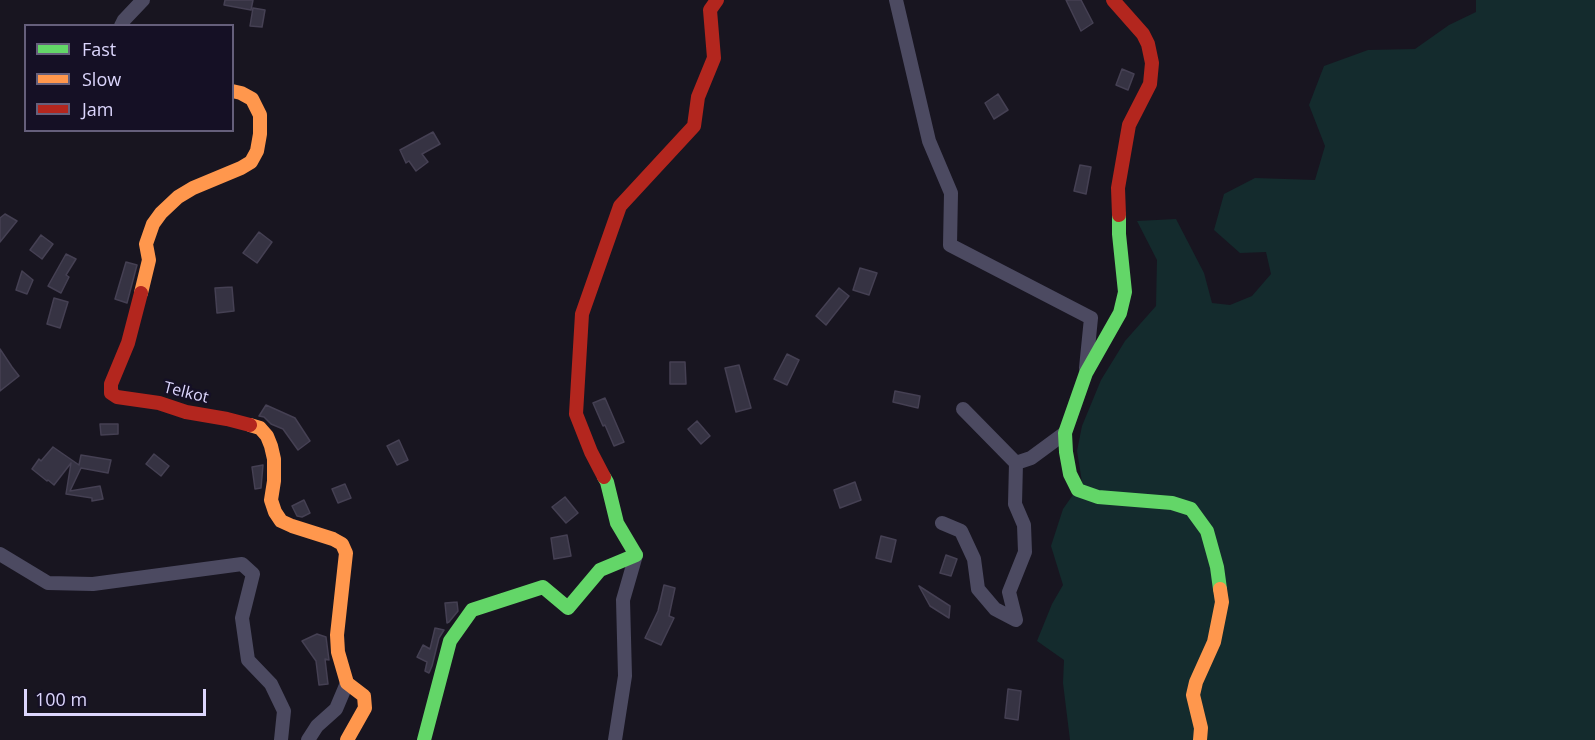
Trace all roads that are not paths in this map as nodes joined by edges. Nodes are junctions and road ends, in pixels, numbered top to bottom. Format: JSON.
{"nodes":[{"id":1,"x":143,"y":0,"type":"edge"},
{"id":2,"x":717,"y":0,"type":"edge"},
{"id":3,"x":896,"y":0,"type":"edge"},
{"id":4,"x":1113,"y":0,"type":"edge"},
{"id":5,"x":122,"y":24,"type":"edge"},
{"id":6,"x":234,"y":91,"type":"edge"},
{"id":7,"x":1086,"y":373,"type":"junction"},
{"id":8,"x":963,"y":410,"type":"dead end"},
{"id":9,"x":1065,"y":433,"type":"junction"},
{"id":10,"x":1016,"y":463,"type":"junction"},
{"id":11,"x":942,"y":523,"type":"dead end"},
{"id":12,"x":0,"y":554,"type":"edge"},
{"id":13,"x":636,"y":555,"type":"junction"},
{"id":14,"x":347,"y":683,"type":"junction"},
{"id":15,"x":281,"y":740,"type":"edge"},
{"id":16,"x":308,"y":740,"type":"edge"},
{"id":17,"x":347,"y":740,"type":"edge"},
{"id":18,"x":424,"y":740,"type":"edge"},
{"id":19,"x":615,"y":740,"type":"edge"},
{"id":20,"x":1200,"y":740,"type":"edge"}],
"edges":[{"from":1,"to":5,"type":"street"},
{"from":2,"to":13,"type":"street"},
{"from":3,"to":7,"type":"street"},
{"from":4,"to":7,"type":"street"},
{"from":6,"to":14,"type":"street","name":"Telkot"},
{"from":7,"to":9,"type":"street"},
{"from":8,"to":10,"type":"street"},
{"from":9,"to":10,"type":"street"},
{"from":9,"to":20,"type":"street"},
{"from":10,"to":11,"type":"street"},
{"from":12,"to":15,"type":"street"},
{"from":13,"to":18,"type":"street"},
{"from":13,"to":19,"type":"street"},
{"from":14,"to":16,"type":"street"},
{"from":14,"to":17,"type":"street","name":"Telkot"}]}
